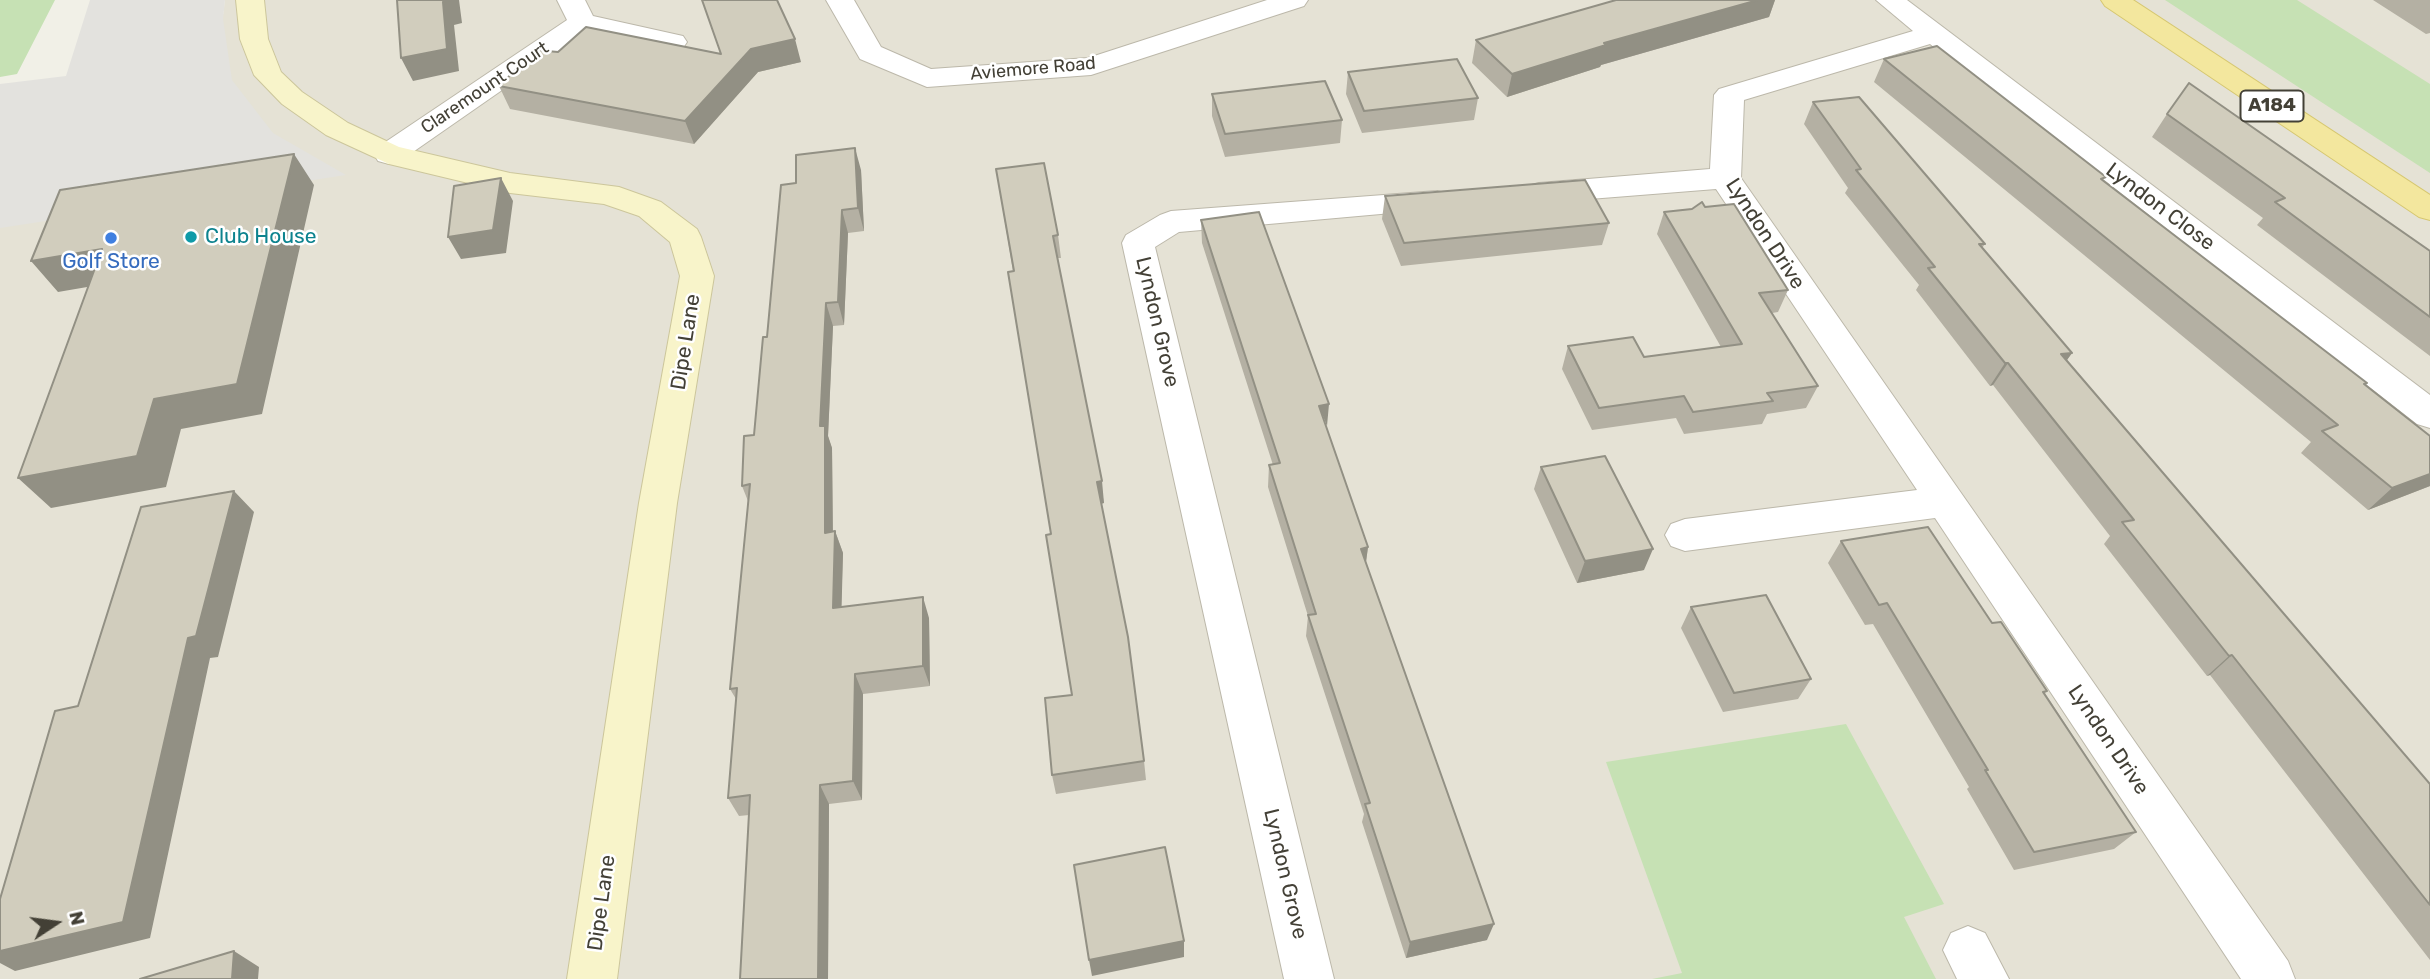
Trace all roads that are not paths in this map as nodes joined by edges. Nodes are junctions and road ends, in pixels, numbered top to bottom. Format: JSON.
{"nodes":[{"id":1,"x":250,"y":0,"type":"edge"},
{"id":2,"x":840,"y":0,"type":"edge"},
{"id":3,"x":1294,"y":0,"type":"edge"},
{"id":4,"x":1890,"y":0,"type":"edge"},
{"id":5,"x":2115,"y":0,"type":"edge"},
{"id":6,"x":576,"y":11,"type":"edge"},
{"id":7,"x":1934,"y":34,"type":"junction"},
{"id":8,"x":673,"y":42,"type":"edge"},
{"id":9,"x":389,"y":154,"type":"junction"},
{"id":10,"x":1725,"y":178,"type":"junction"},
{"id":11,"x":2430,"y":210,"type":"edge"},
{"id":12,"x":2430,"y":414,"type":"edge"},
{"id":13,"x":1945,"y":502,"type":"junction"},
{"id":14,"x":1685,"y":535,"type":"dead end"},
{"id":15,"x":592,"y":979,"type":"edge"},
{"id":16,"x":1309,"y":979,"type":"edge"},
{"id":17,"x":2270,"y":979,"type":"edge"}],
"edges":[{"from":1,"to":9,"type":"street","name":"Dipe Lane"},
{"from":2,"to":3,"type":"street","name":"Aviemore Road"},
{"from":4,"to":7,"type":"street","name":"Lyndon Close"},
{"from":5,"to":11,"type":"main road","number":"A184"},
{"from":6,"to":8,"type":"street","name":"Claremount Court"},
{"from":6,"to":9,"type":"street","name":"Claremount Court"},
{"from":7,"to":10,"type":"street","name":"Lyndon Drive"},
{"from":7,"to":12,"type":"street","name":"Lyndon Close"},
{"from":9,"to":15,"type":"street","name":"Dipe Lane"},
{"from":10,"to":13,"type":"street","name":"Lyndon Drive"},
{"from":10,"to":16,"type":"street","name":"Lyndon Grove"},
{"from":13,"to":14,"type":"street"},
{"from":13,"to":17,"type":"street","name":"Lyndon Drive"}]}
